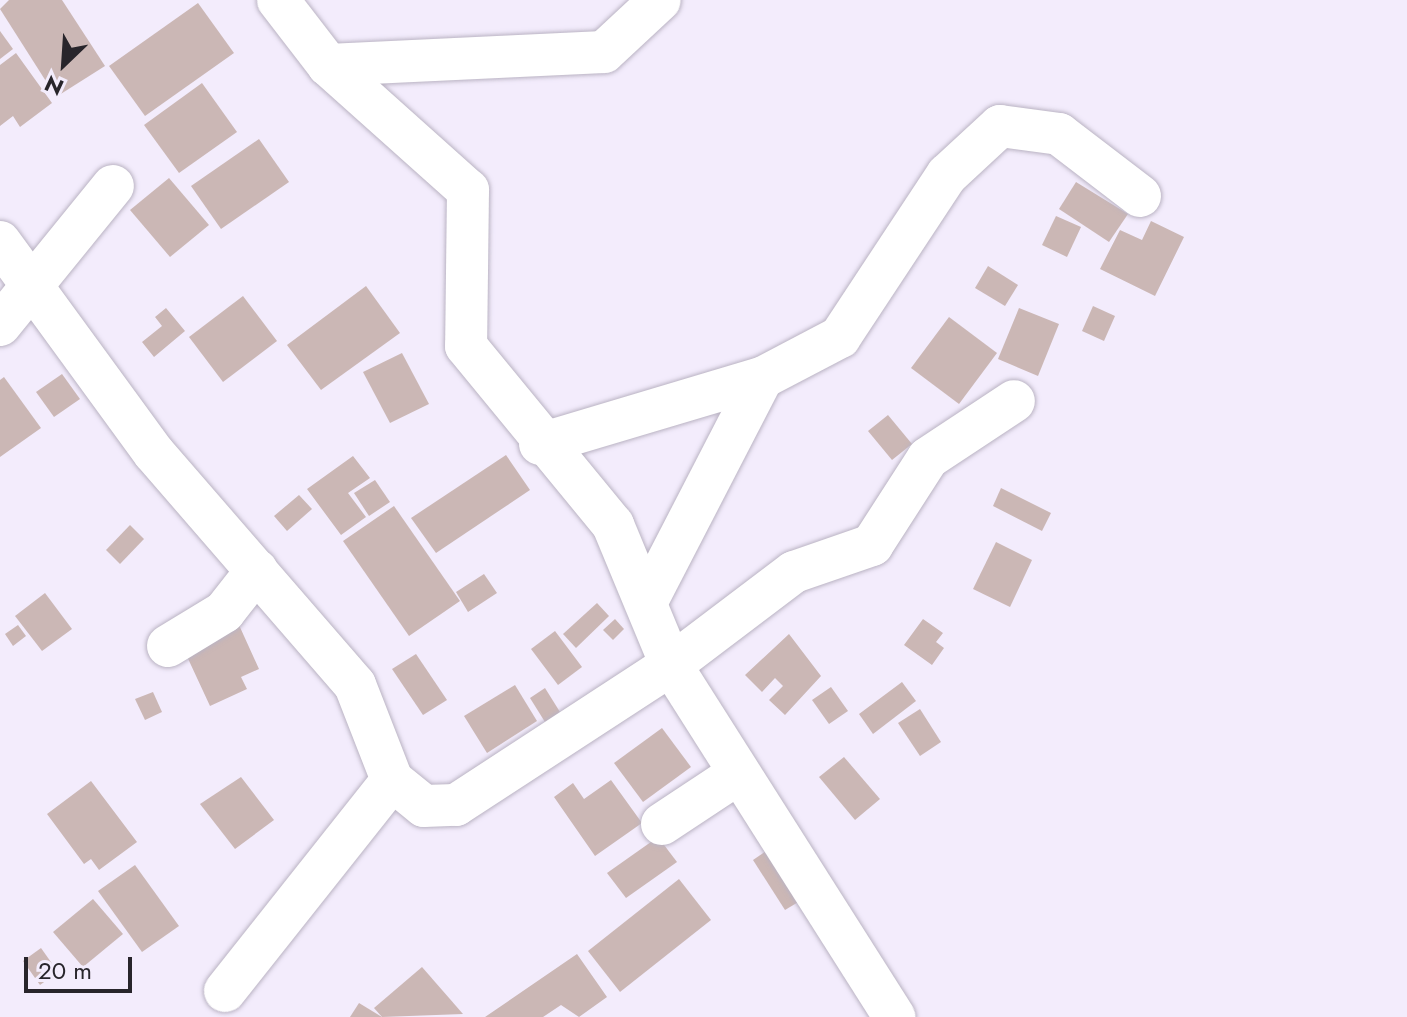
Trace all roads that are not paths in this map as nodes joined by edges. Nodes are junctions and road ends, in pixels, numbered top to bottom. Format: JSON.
{"nodes":[{"id":1,"x":278,"y":0,"type":"edge"},
{"id":2,"x":660,"y":0,"type":"edge"},
{"id":3,"x":328,"y":65,"type":"junction"},
{"id":4,"x":113,"y":186,"type":"dead end"},
{"id":5,"x":1140,"y":196,"type":"dead end"},
{"id":6,"x":0,"y":242,"type":"edge"},
{"id":7,"x":33,"y":290,"type":"junction"},
{"id":8,"x":0,"y":325,"type":"edge"},
{"id":9,"x":762,"y":378,"type":"junction"},
{"id":10,"x":1014,"y":401,"type":"dead end"},
{"id":11,"x":540,"y":444,"type":"junction"},
{"id":12,"x":257,"y":570,"type":"junction"},
{"id":13,"x":646,"y":603,"type":"junction"},
{"id":14,"x":168,"y":646,"type":"dead end"},
{"id":15,"x":671,"y":665,"type":"junction"},
{"id":16,"x":739,"y":773,"type":"junction"},
{"id":17,"x":392,"y":780,"type":"junction"},
{"id":18,"x":662,"y":824,"type":"dead end"},
{"id":19,"x":225,"y":991,"type":"dead end"},
{"id":20,"x":894,"y":1017,"type":"edge"}],
"edges":[{"from":1,"to":3,"type":"street"},
{"from":2,"to":3,"type":"street"},
{"from":3,"to":11,"type":"street"},
{"from":4,"to":7,"type":"street"},
{"from":5,"to":9,"type":"street"},
{"from":6,"to":7,"type":"street"},
{"from":7,"to":8,"type":"street"},
{"from":7,"to":12,"type":"street"},
{"from":9,"to":11,"type":"street"},
{"from":9,"to":13,"type":"street"},
{"from":10,"to":15,"type":"street"},
{"from":11,"to":13,"type":"street"},
{"from":12,"to":14,"type":"street"},
{"from":12,"to":17,"type":"street"},
{"from":13,"to":15,"type":"street"},
{"from":15,"to":16,"type":"street"},
{"from":15,"to":17,"type":"street"},
{"from":16,"to":18,"type":"street"},
{"from":16,"to":20,"type":"street"},
{"from":17,"to":19,"type":"street"}]}
